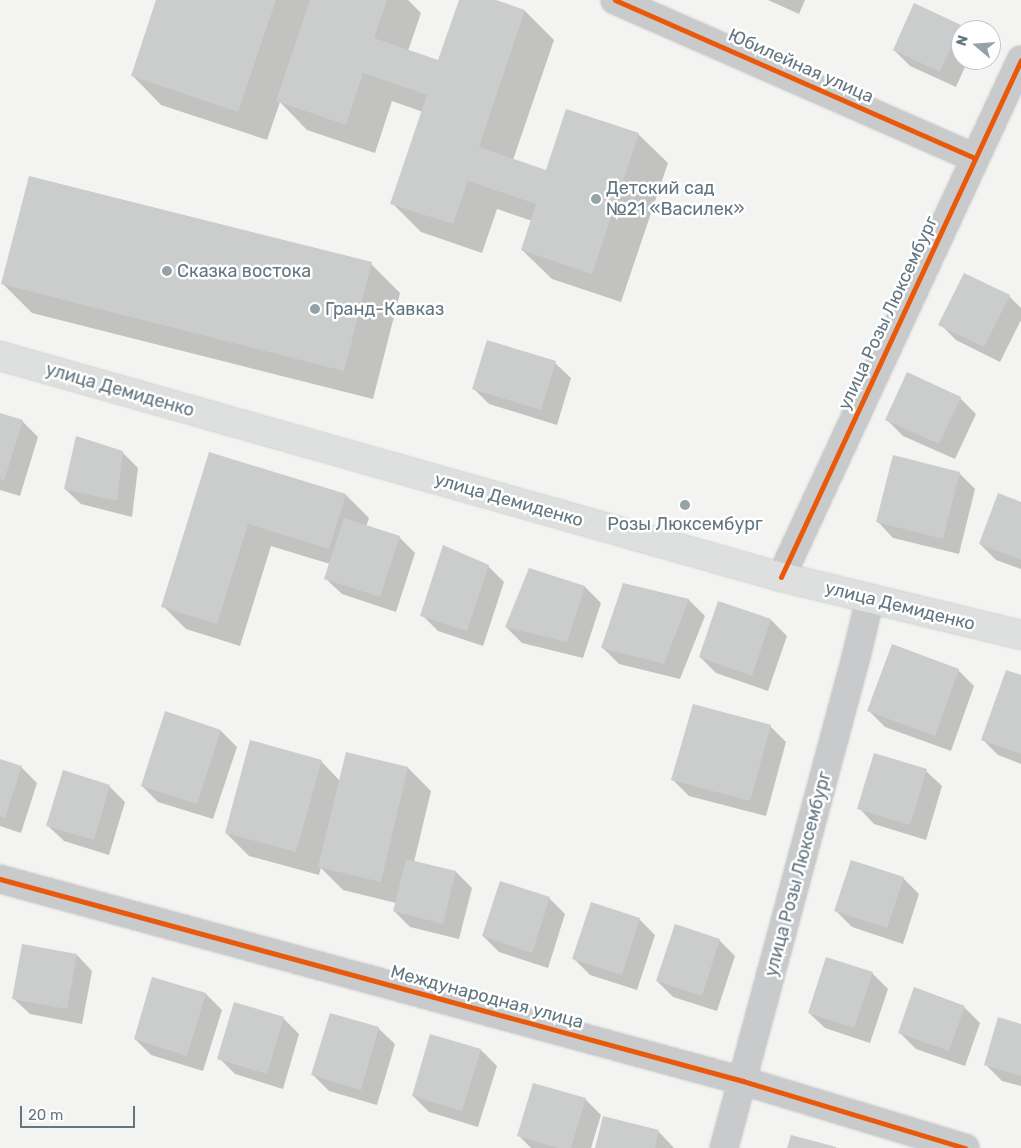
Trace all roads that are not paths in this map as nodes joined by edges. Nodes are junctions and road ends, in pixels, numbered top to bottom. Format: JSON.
{"nodes":[{"id":1,"x":615,"y":0,"type":"edge"},
{"id":2,"x":1021,"y":60,"type":"edge"},
{"id":3,"x":975,"y":158,"type":"junction"},
{"id":4,"x":0,"y":356,"type":"edge"},
{"id":5,"x":781,"y":577,"type":"junction"},
{"id":6,"x":870,"y":599,"type":"junction"},
{"id":7,"x":1021,"y":635,"type":"edge"},
{"id":8,"x":0,"y":879,"type":"edge"},
{"id":9,"x":742,"y":1081,"type":"junction"},
{"id":10,"x":724,"y":1148,"type":"edge"},
{"id":11,"x":965,"y":1148,"type":"edge"}],
"edges":[{"from":1,"to":3,"type":"street","name":"Юбилейная улица"},
{"from":2,"to":3,"type":"street","name":"улица Розы Люксембург"},
{"from":3,"to":5,"type":"street","name":"улица Розы Люксембург"},
{"from":4,"to":5,"type":"main road","name":"улица Демиденко"},
{"from":5,"to":6,"type":"main road","name":"улица Демиденко"},
{"from":6,"to":7,"type":"main road","name":"улица Демиденко"},
{"from":6,"to":9,"type":"street","name":"улица Розы Люксембург"},
{"from":8,"to":9,"type":"street","name":"Международная улица"},
{"from":9,"to":10,"type":"street","name":"улица Розы Люксембург"},
{"from":9,"to":11,"type":"street","name":"Международная улица"}]}
